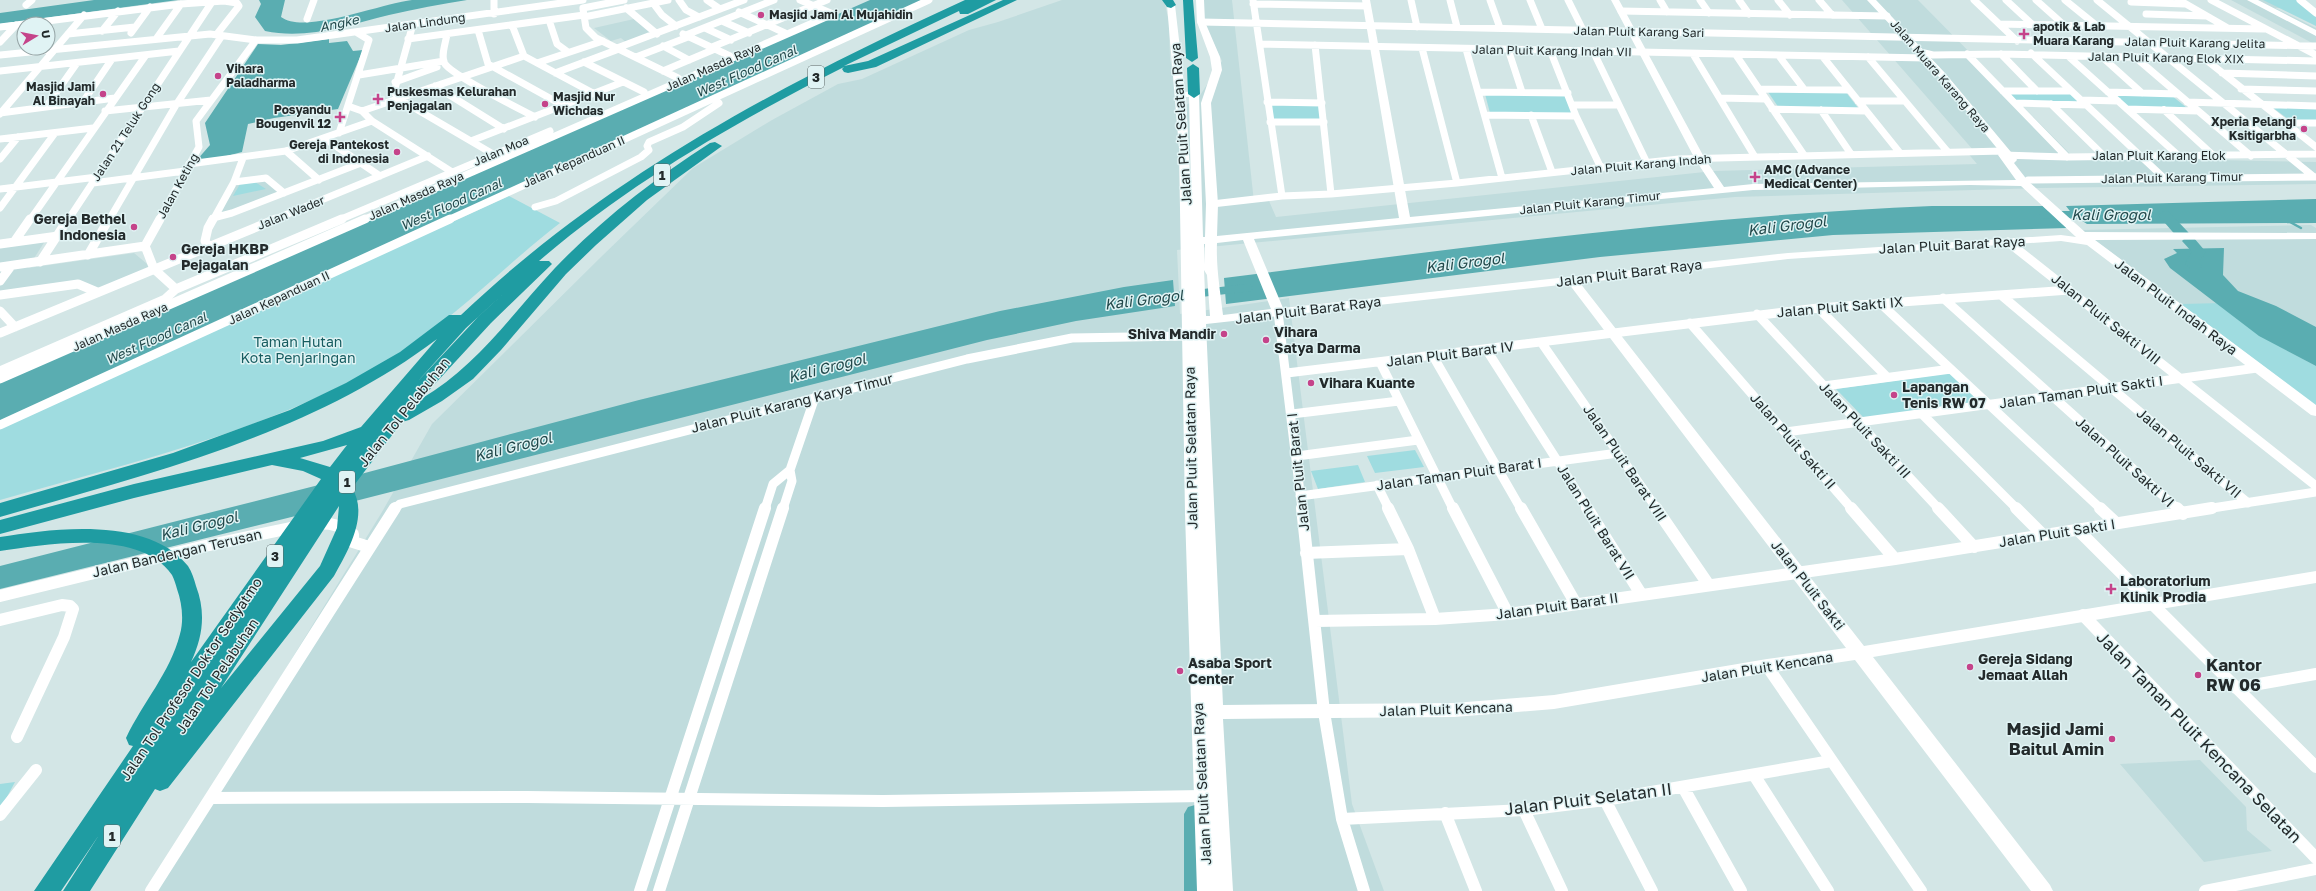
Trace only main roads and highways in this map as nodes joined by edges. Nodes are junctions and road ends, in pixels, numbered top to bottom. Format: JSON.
{"nodes":[{"id":1,"x":974,"y":0,"type":"edge"},
{"id":2,"x":991,"y":0,"type":"edge"},
{"id":3,"x":1008,"y":0,"type":"edge"},
{"id":4,"x":1012,"y":0,"type":"edge"},
{"id":5,"x":1188,"y":0,"type":"edge"},
{"id":6,"x":939,"y":24,"type":"junction"},
{"id":7,"x":848,"y":69,"type":"junction"},
{"id":8,"x":1194,"y":94,"type":"road end"},
{"id":9,"x":734,"y":131,"type":"junction"},
{"id":10,"x":510,"y":276,"type":"junction"},
{"id":11,"x":0,"y":510,"type":"edge"},
{"id":12,"x":0,"y":520,"type":"edge"},
{"id":13,"x":0,"y":527,"type":"edge"},
{"id":14,"x":0,"y":544,"type":"edge"},
{"id":15,"x":69,"y":858,"type":"junction"},
{"id":16,"x":47,"y":891,"type":"edge"},
{"id":17,"x":76,"y":891,"type":"edge"}],
"edges":[{"from":1,"to":10,"type":"highway","name":"Jalan Tol Profesor Doktor Sedyatmo","number":"3"},
{"from":2,"to":6,"type":"highway","number":"3"},
{"from":3,"to":6,"type":"highway"},
{"from":4,"to":7,"type":"highway"},
{"from":5,"to":8,"type":"highway"},
{"from":6,"to":7,"type":"highway","number":"3"},
{"from":7,"to":9,"type":"highway","number":"3"},
{"from":9,"to":13,"type":"highway"},
{"from":9,"to":17,"type":"highway","name":"Jalan Tol Pelabuhan","number":"1"},
{"from":10,"to":11,"type":"highway"},
{"from":10,"to":15,"type":"highway","name":"Jalan Tol Profesor Doktor Sedyatmo","number":"3"},
{"from":12,"to":17,"type":"highway"},
{"from":14,"to":15,"type":"highway"},
{"from":15,"to":16,"type":"highway"}]}
